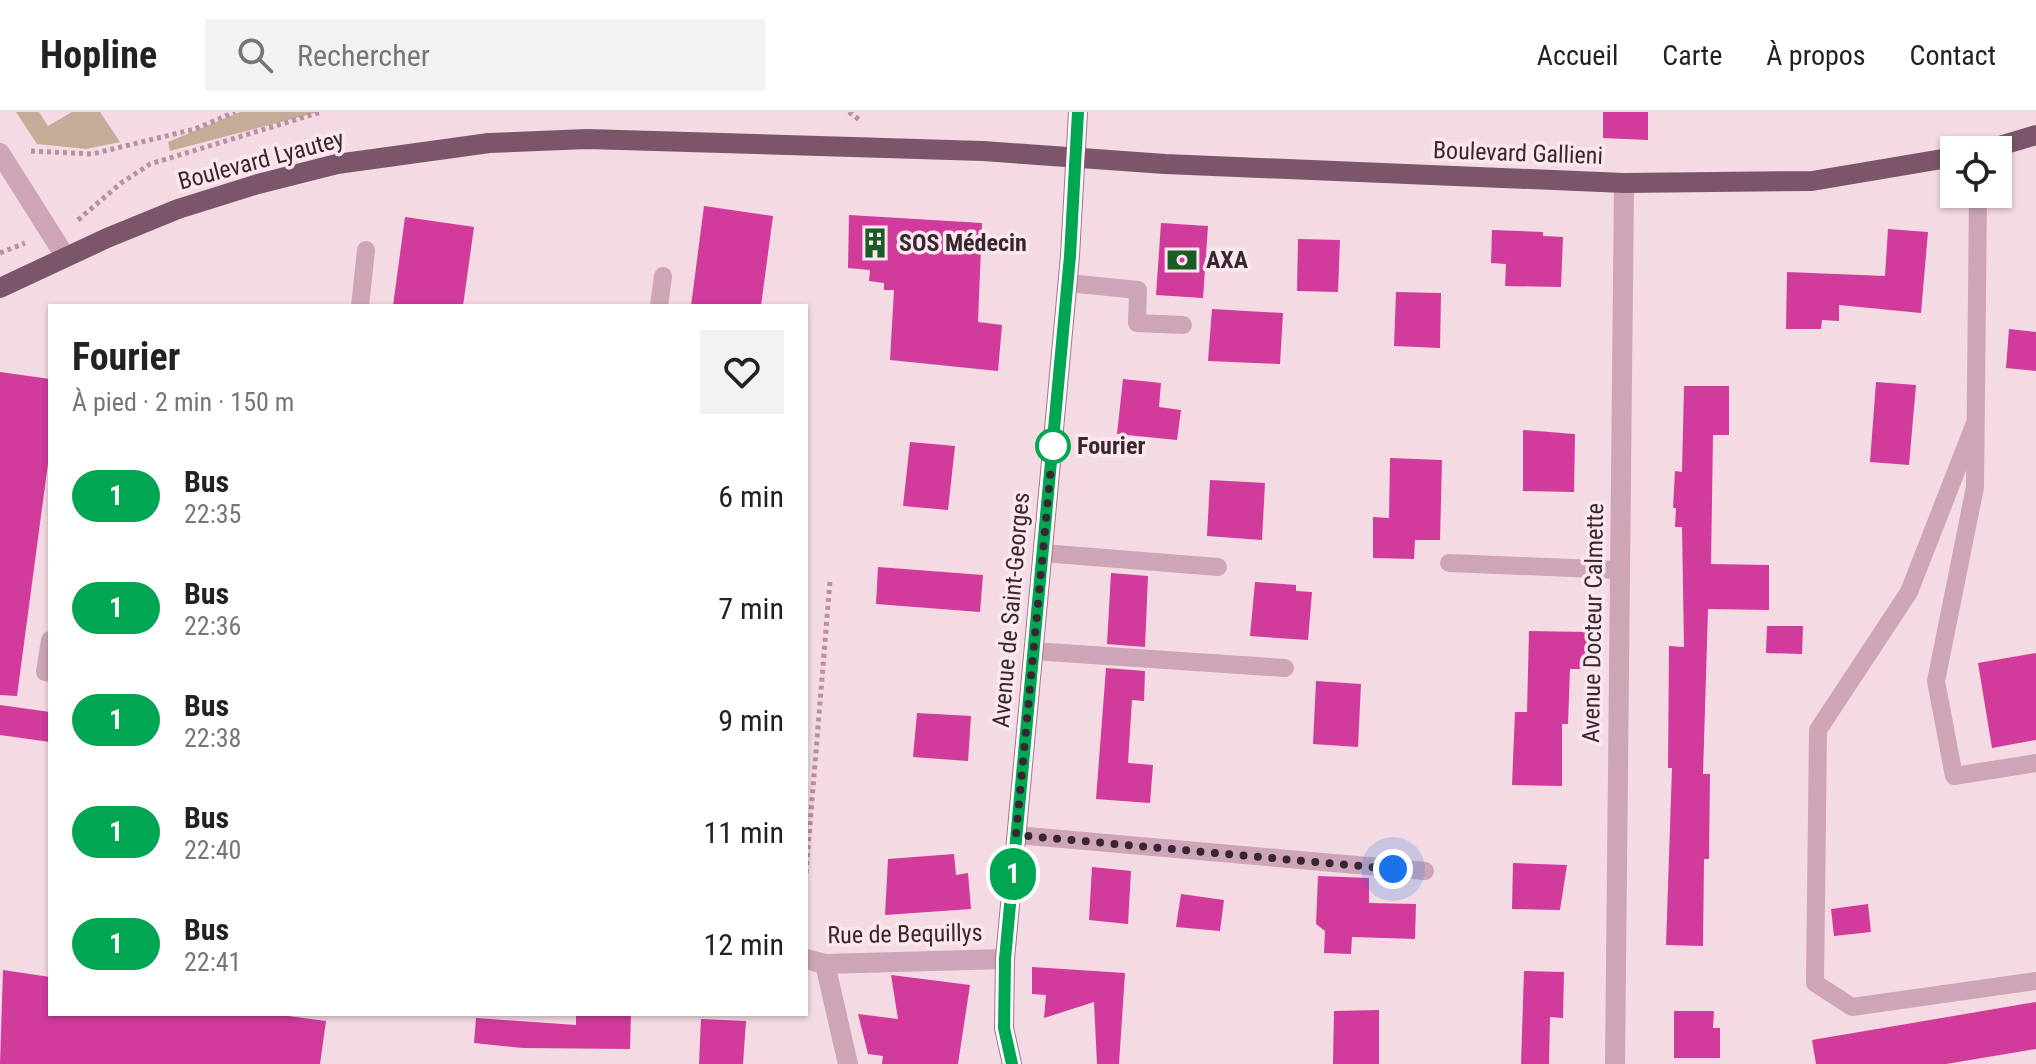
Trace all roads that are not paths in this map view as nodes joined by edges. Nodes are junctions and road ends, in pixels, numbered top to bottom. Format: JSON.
{"nodes":[{"id":1,"x":1078,"y":112,"type":"edge"},
{"id":2,"x":2036,"y":135,"type":"edge"},
{"id":3,"x":2012,"y":142,"type":"edge"},
{"id":4,"x":0,"y":153,"type":"edge"},
{"id":5,"x":1078,"y":155,"type":"junction"},
{"id":6,"x":1940,"y":159,"type":"edge"},
{"id":7,"x":1624,"y":183,"type":"junction"},
{"id":8,"x":1978,"y":208,"type":"edge"},
{"id":9,"x":366,"y":250,"type":"dead end"},
{"id":10,"x":65,"y":256,"type":"junction"},
{"id":11,"x":663,"y":276,"type":"dead end"},
{"id":12,"x":1068,"y":283,"type":"junction"},
{"id":13,"x":0,"y":288,"type":"edge"},
{"id":14,"x":360,"y":304,"type":"edge"},
{"id":15,"x":659,"y":304,"type":"edge"},
{"id":16,"x":1183,"y":325,"type":"dead end"},
{"id":17,"x":1975,"y":423,"type":"junction"},
{"id":18,"x":1043,"y":553,"type":"junction"},
{"id":19,"x":1449,"y":563,"type":"dead end"},
{"id":20,"x":1218,"y":567,"type":"dead end"},
{"id":21,"x":1620,"y":570,"type":"junction"},
{"id":22,"x":1033,"y":651,"type":"junction"},
{"id":23,"x":48,"y":653,"type":"edge"},
{"id":24,"x":1285,"y":668,"type":"dead end"},
{"id":25,"x":48,"y":673,"type":"edge"},
{"id":26,"x":2036,"y":763,"type":"edge"},
{"id":27,"x":1016,"y":835,"type":"junction"},
{"id":28,"x":1425,"y":871,"type":"dead end"},
{"id":29,"x":1005,"y":959,"type":"junction"},
{"id":30,"x":815,"y":962,"type":"edge"},
{"id":31,"x":2036,"y":981,"type":"edge"},
{"id":32,"x":848,"y":1064,"type":"edge"},
{"id":33,"x":1012,"y":1064,"type":"edge"},
{"id":34,"x":1615,"y":1064,"type":"edge"}],
"edges":[{"from":1,"to":5,"type":"main road","name":"Avenue de Saint-Georges"},
{"from":2,"to":3,"type":"main road"},
{"from":4,"to":10,"type":"street"},
{"from":5,"to":7,"type":"main road","name":"Boulevard Gallieni"},
{"from":5,"to":10,"type":"main road","name":"Boulevard Lyautey"},
{"from":5,"to":12,"type":"main road","name":"Avenue de Saint-Georges"},
{"from":6,"to":7,"type":"main road","name":"Boulevard Gallieni"},
{"from":7,"to":21,"type":"street","name":"Avenue Docteur Calmette"},
{"from":8,"to":17,"type":"lane"},
{"from":9,"to":14,"type":"lane"},
{"from":10,"to":13,"type":"main road","name":"Boulevard Lyautey"},
{"from":11,"to":15,"type":"lane"},
{"from":12,"to":16,"type":"lane"},
{"from":12,"to":18,"type":"main road","name":"Avenue de Saint-Georges"},
{"from":17,"to":26,"type":"lane"},
{"from":17,"to":31,"type":"lane"},
{"from":18,"to":20,"type":"lane"},
{"from":18,"to":22,"type":"main road","name":"Avenue de Saint-Georges"},
{"from":19,"to":21,"type":"lane"},
{"from":21,"to":34,"type":"street","name":"Avenue Docteur Calmette"},
{"from":22,"to":24,"type":"lane"},
{"from":22,"to":27,"type":"main road","name":"Avenue de Saint-Georges"},
{"from":23,"to":25,"type":"lane"},
{"from":27,"to":28,"type":"lane"},
{"from":27,"to":29,"type":"main road","name":"Avenue de Saint-Georges"},
{"from":29,"to":30,"type":"street","name":"Rue de Bequillys"},
{"from":29,"to":33,"type":"main road","name":"Avenue de Saint-Georges"},
{"from":30,"to":32,"type":"street"}]}
